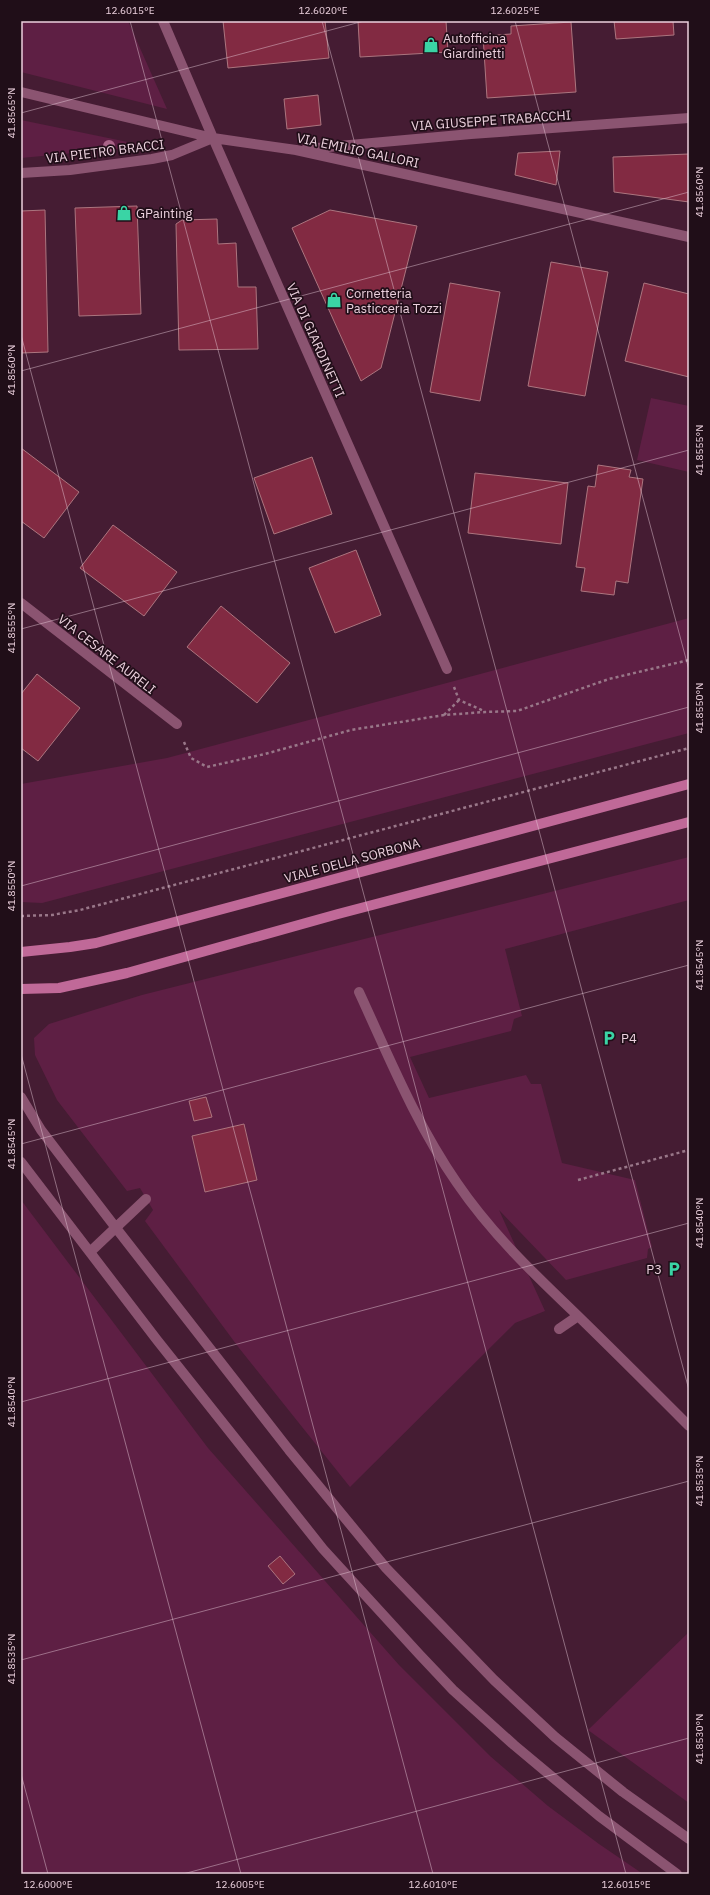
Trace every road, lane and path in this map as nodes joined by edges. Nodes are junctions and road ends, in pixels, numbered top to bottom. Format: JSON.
{"nodes":[{"id":1,"x":163,"y":21,"type":"edge"},
{"id":2,"x":21,"y":92,"type":"edge"},
{"id":3,"x":689,"y":118,"type":"edge"},
{"id":4,"x":213,"y":138,"type":"junction"},
{"id":5,"x":296,"y":150,"type":"junction"},
{"id":6,"x":21,"y":173,"type":"edge"},
{"id":7,"x":689,"y":237,"type":"edge"},
{"id":8,"x":21,"y":603,"type":"edge"},
{"id":9,"x":689,"y":660,"type":"edge"},
{"id":10,"x":447,"y":669,"type":"joint"},
{"id":11,"x":459,"y":700,"type":"junction"},
{"id":12,"x":485,"y":712,"type":"junction"},
{"id":13,"x":444,"y":715,"type":"junction"},
{"id":14,"x":177,"y":724,"type":"joint"},
{"id":15,"x":689,"y":748,"type":"edge"},
{"id":16,"x":689,"y":784,"type":"edge"},
{"id":17,"x":689,"y":822,"type":"edge"},
{"id":18,"x":21,"y":916,"type":"edge"},
{"id":19,"x":21,"y":952,"type":"edge"},
{"id":20,"x":21,"y":989,"type":"edge"},
{"id":21,"x":359,"y":992,"type":"dead end"},
{"id":22,"x":21,"y":1097,"type":"edge"},
{"id":23,"x":689,"y":1150,"type":"edge"},
{"id":24,"x":21,"y":1162,"type":"edge"},
{"id":25,"x":578,"y":1180,"type":"dead end"},
{"id":26,"x":146,"y":1199,"type":"dead end"},
{"id":27,"x":116,"y":1228,"type":"junction"},
{"id":28,"x":90,"y":1252,"type":"junction"},
{"id":29,"x":578,"y":1316,"type":"junction"},
{"id":30,"x":559,"y":1329,"type":"dead end"},
{"id":31,"x":689,"y":1426,"type":"edge"},
{"id":32,"x":689,"y":1840,"type":"edge"},
{"id":33,"x":677,"y":1874,"type":"edge"}],
"edges":[{"from":1,"to":4,"type":"street","name":"VIA DI GIARDINETTI"},
{"from":2,"to":4,"type":"street","name":"VIA EMILIO GALLORI"},
{"from":3,"to":5,"type":"street","name":"VIA GIUSEPPE TRABACCHI"},
{"from":4,"to":5,"type":"street","name":"VIA EMILIO GALLORI"},
{"from":4,"to":6,"type":"street","name":"VIA PIETRO BRACCI"},
{"from":4,"to":10,"type":"street","name":"VIA DI GIARDINETTI"},
{"from":5,"to":7,"type":"street","name":"VIA EMILIO GALLORI"},
{"from":8,"to":14,"type":"street","name":"VIA CESARE AURELI"},
{"from":9,"to":12,"type":"path"},
{"from":10,"to":11,"type":"path"},
{"from":11,"to":12,"type":"path"},
{"from":11,"to":13,"type":"path"},
{"from":12,"to":13,"type":"path"},
{"from":13,"to":14,"type":"path"},
{"from":15,"to":18,"type":"path"},
{"from":16,"to":19,"type":"street","name":"VIALE DELLA SORBONA"},
{"from":17,"to":20,"type":"street"},
{"from":21,"to":29,"type":"street"},
{"from":22,"to":27,"type":"street"},
{"from":23,"to":25,"type":"path"},
{"from":24,"to":28,"type":"street"},
{"from":26,"to":27,"type":"street"},
{"from":27,"to":28,"type":"street"},
{"from":27,"to":32,"type":"street"},
{"from":28,"to":33,"type":"street"},
{"from":29,"to":30,"type":"street"},
{"from":29,"to":31,"type":"street"}]}
